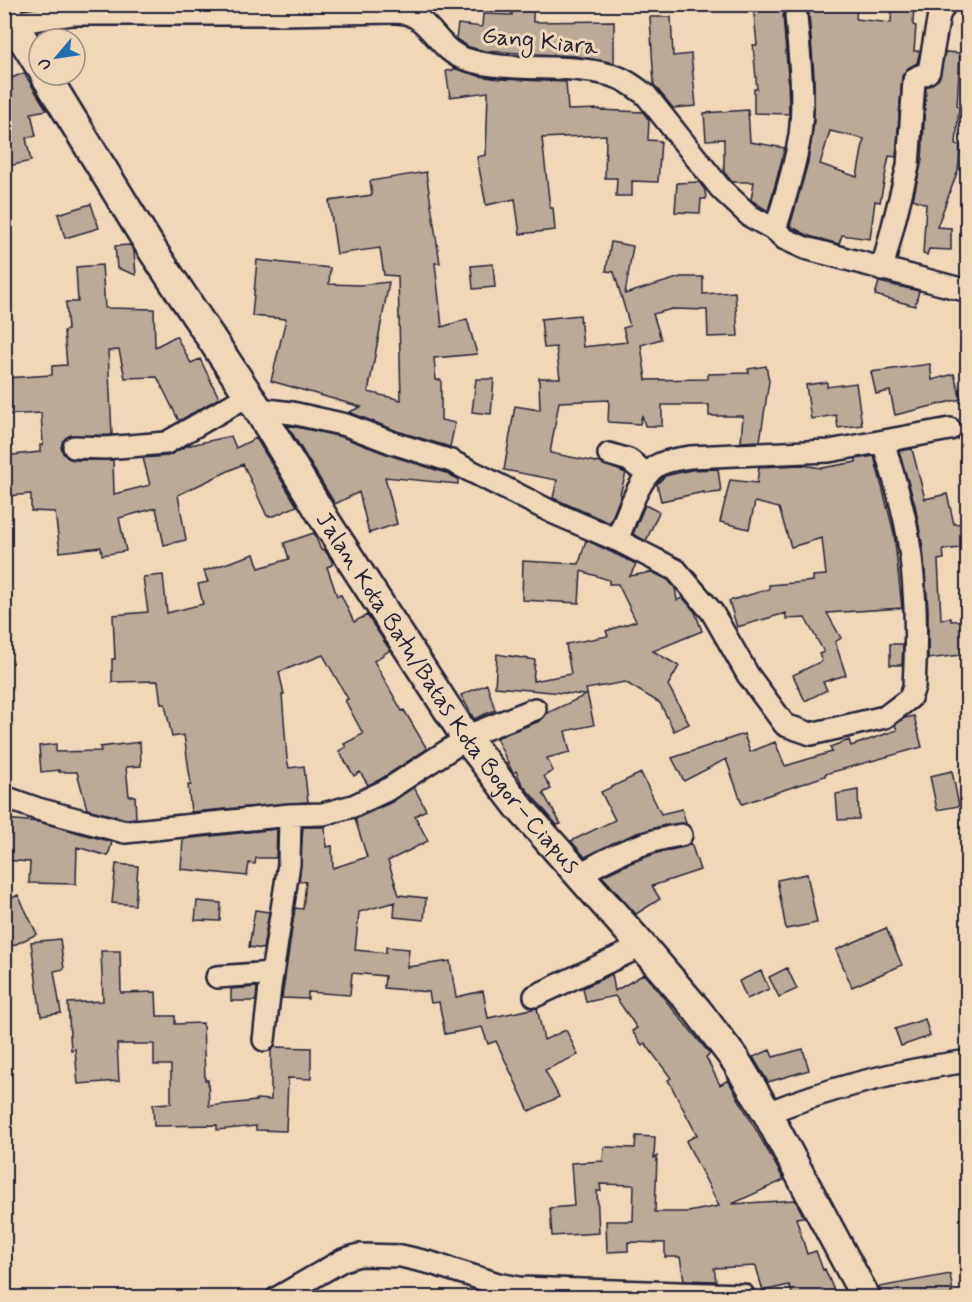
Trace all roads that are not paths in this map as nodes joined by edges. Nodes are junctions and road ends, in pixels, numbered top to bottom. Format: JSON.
{"nodes":[{"id":1,"x":945,"y":4,"type":"edge"},
{"id":2,"x":796,"y":15,"type":"dead end"},
{"id":3,"x":9,"y":16,"type":"edge"},
{"id":4,"x":27,"y":45,"type":"edge"},
{"id":5,"x":52,"y":87,"type":"edge"},
{"id":6,"x":775,"y":230,"type":"junction"},
{"id":7,"x":882,"y":270,"type":"junction"},
{"id":8,"x":968,"y":291,"type":"edge"},
{"id":9,"x":254,"y":402,"type":"junction"},
{"id":10,"x":950,"y":429,"type":"dead end"},
{"id":11,"x":883,"y":441,"type":"junction"},
{"id":12,"x":74,"y":447,"type":"dead end"},
{"id":13,"x":609,"y":454,"type":"dead end"},
{"id":14,"x":647,"y":474,"type":"junction"},
{"id":15,"x":618,"y":540,"type":"junction"},
{"id":16,"x":535,"y":710,"type":"dead end"},
{"id":17,"x":467,"y":739,"type":"junction"},
{"id":18,"x":4,"y":797,"type":"edge"},
{"id":19,"x":290,"y":815,"type":"junction"},
{"id":20,"x":681,"y":835,"type":"dead end"},
{"id":21,"x":579,"y":875,"type":"junction"},
{"id":22,"x":642,"y":946,"type":"junction"},
{"id":23,"x":272,"y":973,"type":"junction"},
{"id":24,"x":217,"y":977,"type":"dead end"},
{"id":25,"x":535,"y":996,"type":"dead end"},
{"id":26,"x":264,"y":1040,"type":"dead end"},
{"id":27,"x":968,"y":1062,"type":"edge"},
{"id":28,"x":767,"y":1113,"type":"junction"},
{"id":29,"x":682,"y":1295,"type":"edge"},
{"id":30,"x":743,"y":1295,"type":"dead end"},
{"id":31,"x":277,"y":1298,"type":"edge"},
{"id":32,"x":866,"y":1298,"type":"edge"}],
"edges":[{"from":1,"to":7,"type":"street"},
{"from":2,"to":6,"type":"street"},
{"from":3,"to":4,"type":"main road"},
{"from":3,"to":6,"type":"street","name":"Gang Kiara"},
{"from":5,"to":9,"type":"main road","name":"Jalan Kota Batu/Batas Kota Bogor–Ciapus"},
{"from":6,"to":7,"type":"street","name":"Gang Kiara"},
{"from":7,"to":8,"type":"street","name":"Gang Kiara"},
{"from":9,"to":12,"type":"street"},
{"from":9,"to":15,"type":"street"},
{"from":9,"to":17,"type":"main road","name":"Jalan Kota Batu/Batas Kota Bogor–Ciapus"},
{"from":10,"to":11,"type":"street"},
{"from":11,"to":14,"type":"street"},
{"from":11,"to":15,"type":"street"},
{"from":13,"to":14,"type":"street"},
{"from":14,"to":15,"type":"street"},
{"from":16,"to":17,"type":"street"},
{"from":17,"to":19,"type":"street"},
{"from":17,"to":21,"type":"main road","name":"Jalan Kota Batu/Batas Kota Bogor–Ciapus"},
{"from":18,"to":19,"type":"street"},
{"from":19,"to":23,"type":"street"},
{"from":20,"to":21,"type":"street"},
{"from":21,"to":22,"type":"main road","name":"Jalan Kota Batu/Batas Kota Bogor–Ciapus"},
{"from":22,"to":25,"type":"street"},
{"from":22,"to":28,"type":"main road","name":"Jalan Kota Batu/Batas Kota Bogor–Ciapus"},
{"from":23,"to":24,"type":"street"},
{"from":23,"to":26,"type":"street"},
{"from":27,"to":28,"type":"street"},
{"from":28,"to":32,"type":"main road","name":"Jalan Kota Batu/Batas Kota Bogor–Ciapus"},
{"from":29,"to":30,"type":"street"},
{"from":29,"to":31,"type":"street"}]}
